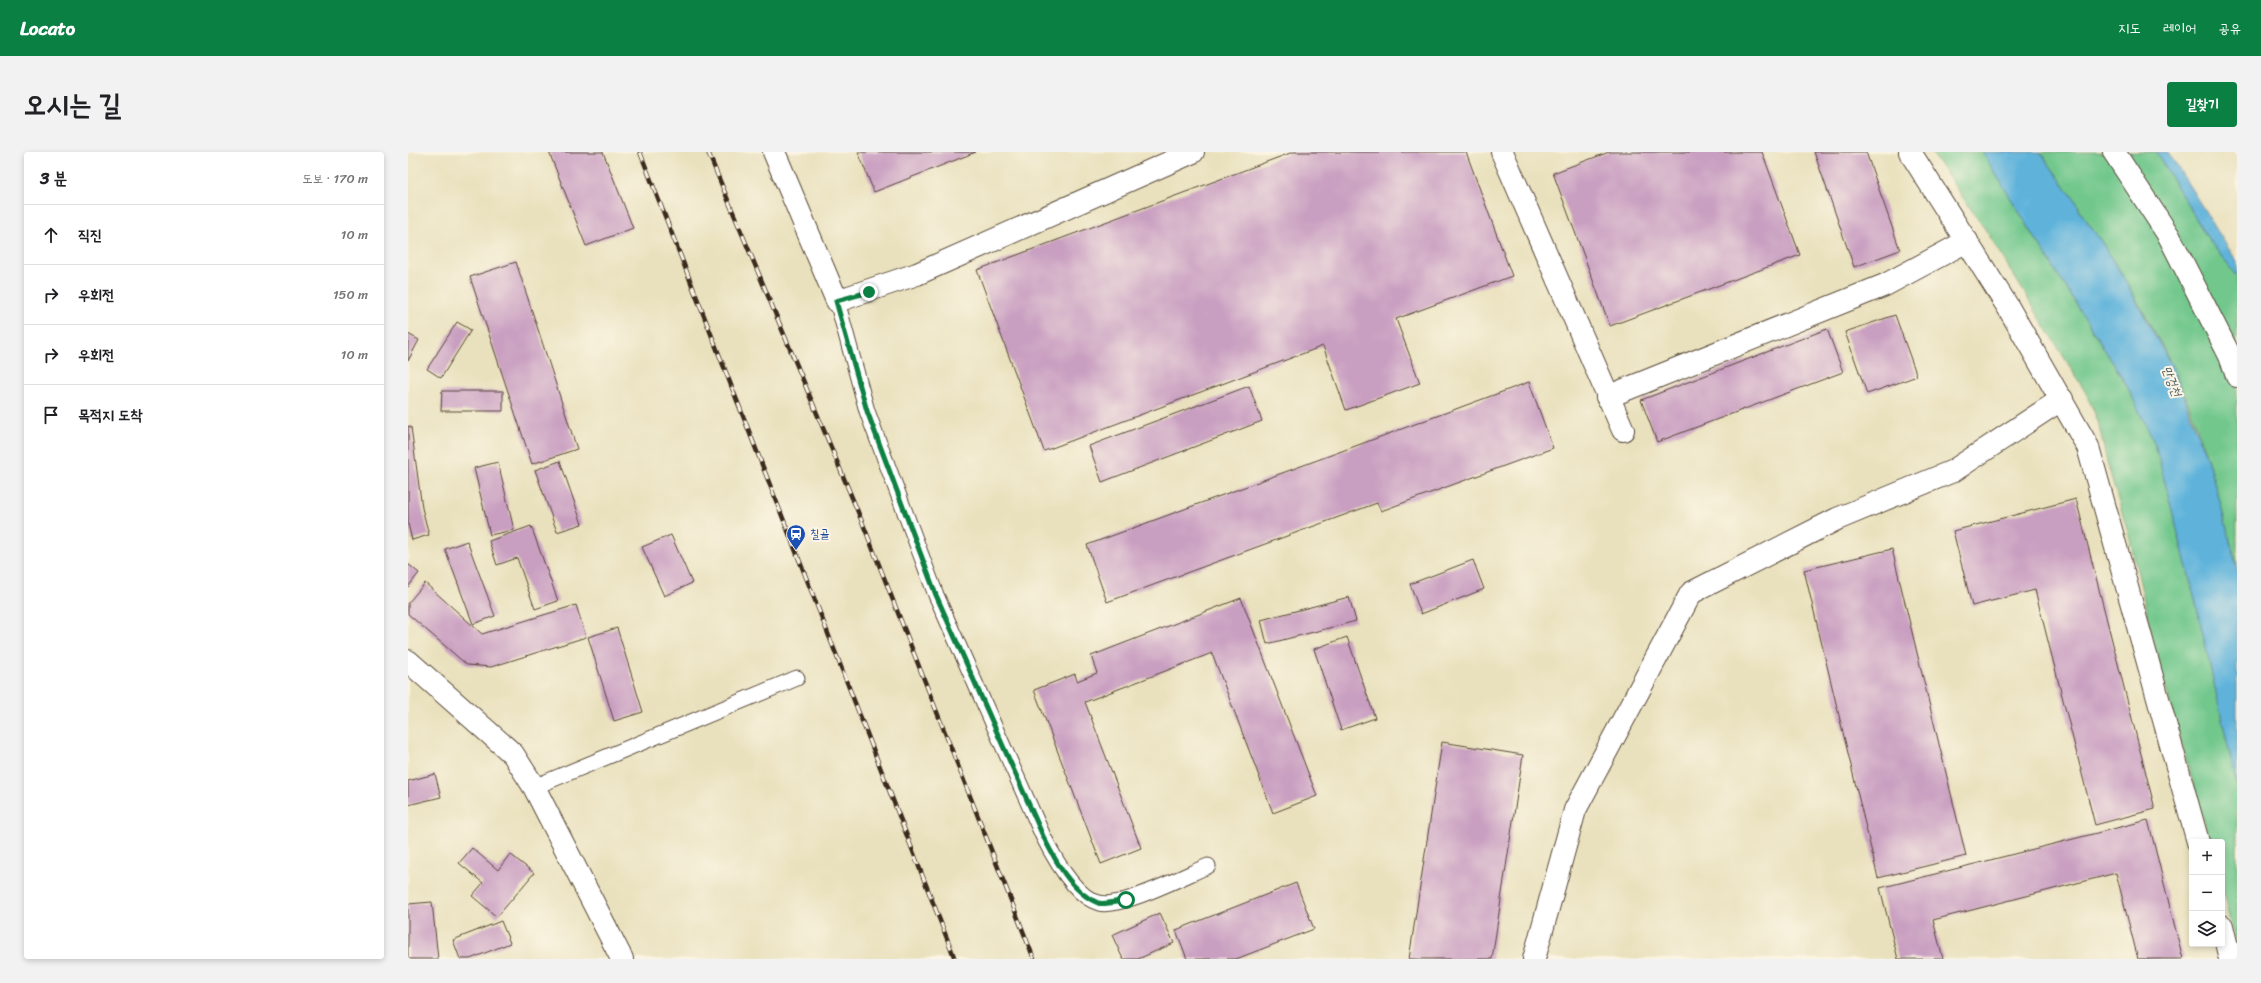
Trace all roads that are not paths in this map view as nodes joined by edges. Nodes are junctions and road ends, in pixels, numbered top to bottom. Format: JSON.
{"nodes":[{"id":1,"x":774,"y":152,"type":"edge"},
{"id":2,"x":1193,"y":152,"type":"edge"},
{"id":3,"x":1502,"y":152,"type":"edge"},
{"id":4,"x":1910,"y":152,"type":"edge"},
{"id":5,"x":2114,"y":152,"type":"edge"},
{"id":6,"x":1967,"y":241,"type":"junction"},
{"id":7,"x":836,"y":301,"type":"junction"},
{"id":8,"x":2237,"y":376,"type":"edge"},
{"id":9,"x":1607,"y":397,"type":"junction"},
{"id":10,"x":2062,"y":399,"type":"junction"},
{"id":11,"x":1623,"y":430,"type":"dead end"},
{"id":12,"x":408,"y":661,"type":"edge"},
{"id":13,"x":798,"y":678,"type":"dead end"},
{"id":14,"x":534,"y":786,"type":"junction"},
{"id":15,"x":2197,"y":839,"type":"edge"},
{"id":16,"x":1208,"y":866,"type":"dead end"},
{"id":17,"x":2225,"y":938,"type":"edge"},
{"id":18,"x":622,"y":959,"type":"edge"},
{"id":19,"x":1534,"y":959,"type":"edge"},
{"id":20,"x":2230,"y":959,"type":"edge"}],
"edges":[{"from":1,"to":7,"type":"street"},
{"from":2,"to":7,"type":"street"},
{"from":3,"to":9,"type":"street"},
{"from":4,"to":6,"type":"street"},
{"from":5,"to":8,"type":"street"},
{"from":6,"to":9,"type":"street"},
{"from":6,"to":10,"type":"street"},
{"from":7,"to":16,"type":"lane"},
{"from":9,"to":11,"type":"street"},
{"from":10,"to":15,"type":"street"},
{"from":10,"to":19,"type":"street"},
{"from":12,"to":14,"type":"street"},
{"from":13,"to":14,"type":"lane"},
{"from":14,"to":18,"type":"street"},
{"from":17,"to":20,"type":"street"}]}
